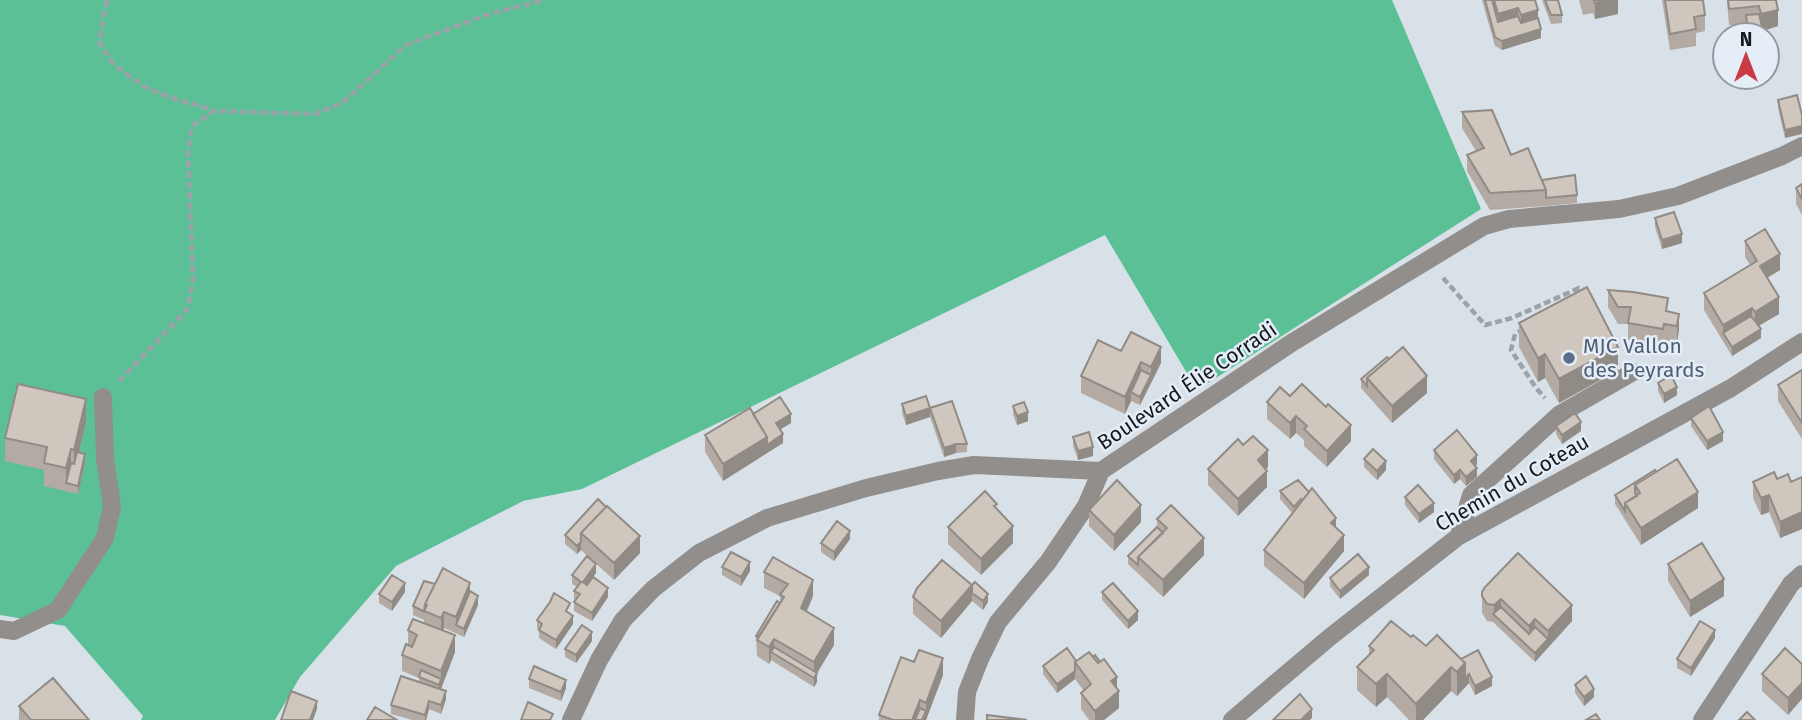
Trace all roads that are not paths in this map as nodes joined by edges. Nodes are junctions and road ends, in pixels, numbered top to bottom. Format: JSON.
{"nodes":[{"id":1,"x":1802,"y":146,"type":"edge"},
{"id":2,"x":1802,"y":342,"type":"edge"},
{"id":3,"x":1633,"y":372,"type":"dead end"},
{"id":4,"x":103,"y":397,"type":"road end"},
{"id":5,"x":1101,"y":471,"type":"junction"},
{"id":6,"x":1459,"y":536,"type":"junction"},
{"id":7,"x":1802,"y":574,"type":"edge"},
{"id":8,"x":0,"y":629,"type":"edge"},
{"id":9,"x":571,"y":720,"type":"edge"},
{"id":10,"x":965,"y":720,"type":"edge"},
{"id":11,"x":1232,"y":720,"type":"edge"},
{"id":12,"x":1702,"y":720,"type":"edge"}],
"edges":[{"from":1,"to":5,"type":"street","name":"Boulevard Élie Corradi"},
{"from":2,"to":6,"type":"street","name":"Chemin du Coteau"},
{"from":3,"to":6,"type":"street"},
{"from":4,"to":8,"type":"street"},
{"from":5,"to":9,"type":"street","name":"Boulevard Élie Corradi"},
{"from":5,"to":10,"type":"street"},
{"from":6,"to":11,"type":"street","name":"Chemin du Coteau"},
{"from":7,"to":12,"type":"street"}]}
